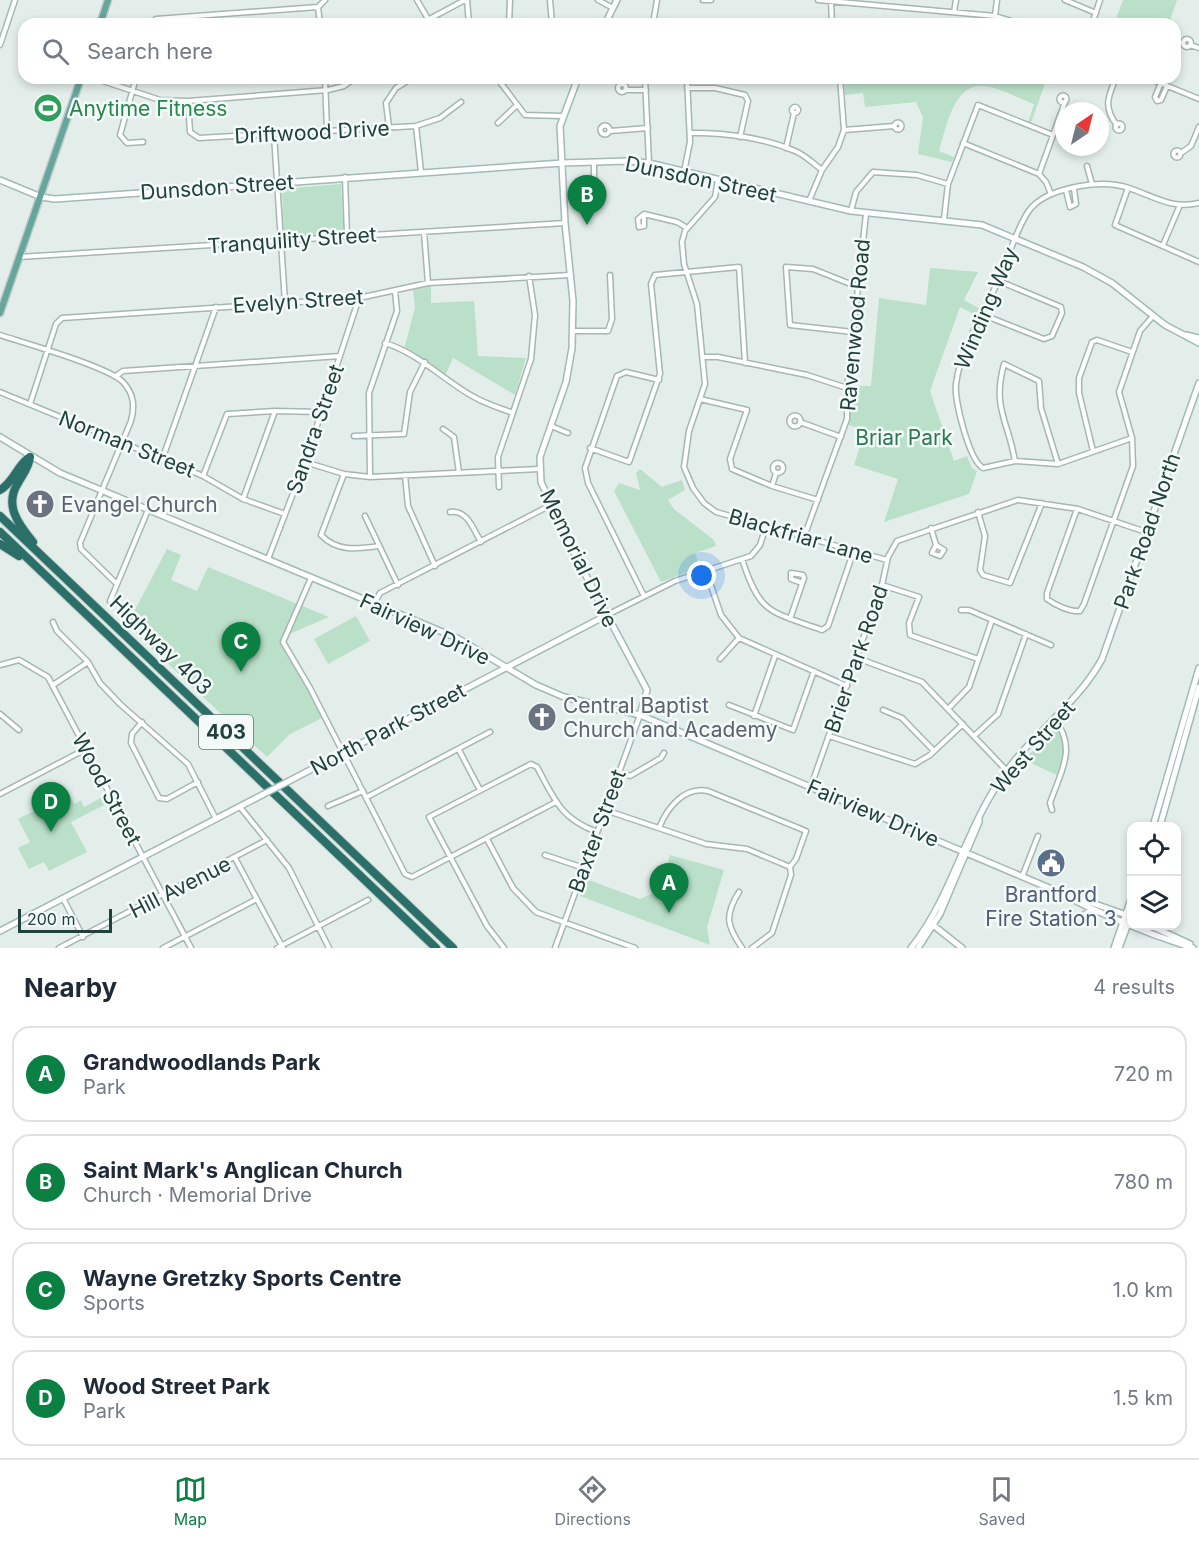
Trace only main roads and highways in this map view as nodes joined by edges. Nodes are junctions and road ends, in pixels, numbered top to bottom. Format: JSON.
{"nodes":[{"id":1,"x":108,"y":0,"type":"edge"},
{"id":2,"x":617,"y":0,"type":"edge"},
{"id":3,"x":102,"y":18,"type":"edge"},
{"id":4,"x":608,"y":18,"type":"edge"},
{"id":5,"x":79,"y":84,"type":"edge"},
{"id":6,"x":575,"y":84,"type":"edge"},
{"id":7,"x":562,"y":163,"type":"junction"},
{"id":8,"x":0,"y":180,"type":"edge"},
{"id":9,"x":40,"y":197,"type":"junction"},
{"id":10,"x":0,"y":313,"type":"edge"},
{"id":11,"x":1186,"y":335,"type":"junction"},
{"id":12,"x":1199,"y":338,"type":"edge"},
{"id":13,"x":1199,"y":343,"type":"edge"},
{"id":14,"x":1199,"y":383,"type":"edge"},
{"id":15,"x":0,"y":438,"type":"edge"},
{"id":16,"x":30,"y":457,"type":"junction"},
{"id":17,"x":0,"y":490,"type":"edge"},
{"id":18,"x":0,"y":516,"type":"edge"},
{"id":19,"x":0,"y":532,"type":"edge"},
{"id":20,"x":0,"y":544,"type":"edge"},
{"id":21,"x":52,"y":582,"type":"junction"},
{"id":22,"x":70,"y":583,"type":"junction"},
{"id":23,"x":607,"y":615,"type":"junction"},
{"id":24,"x":505,"y":666,"type":"junction"},
{"id":25,"x":1199,"y":668,"type":"edge"},
{"id":26,"x":1092,"y":678,"type":"joint"},
{"id":27,"x":1199,"y":687,"type":"edge"},
{"id":28,"x":640,"y":715,"type":"junction"},
{"id":29,"x":1154,"y":822,"type":"edge"},
{"id":30,"x":1161,"y":822,"type":"edge"},
{"id":31,"x":964,"y":852,"type":"junction"},
{"id":32,"x":1054,"y":890,"type":"junction"},
{"id":33,"x":1092,"y":909,"type":"junction"},
{"id":34,"x":1127,"y":915,"type":"edge"},
{"id":35,"x":1083,"y":916,"type":"dead end"},
{"id":36,"x":1126,"y":923,"type":"junction"},
{"id":37,"x":932,"y":924,"type":"junction"},
{"id":38,"x":1159,"y":930,"type":"edge"},
{"id":39,"x":0,"y":931,"type":"edge"},
{"id":40,"x":436,"y":948,"type":"edge"},
{"id":41,"x":453,"y":948,"type":"edge"},
{"id":42,"x":912,"y":948,"type":"edge"},
{"id":43,"x":918,"y":948,"type":"edge"},
{"id":44,"x":962,"y":948,"type":"edge"},
{"id":45,"x":1114,"y":948,"type":"edge"},
{"id":46,"x":1119,"y":948,"type":"edge"},
{"id":47,"x":1195,"y":948,"type":"edge"}],
"edges":[{"from":1,"to":3,"type":"main road"},
{"from":2,"to":4,"type":"main road"},
{"from":5,"to":9,"type":"main road"},
{"from":6,"to":7,"type":"main road","name":"Memorial Drive"},
{"from":7,"to":9,"type":"main road","name":"Dunsdon Street"},
{"from":7,"to":11,"type":"main road","name":"Dunsdon Street"},
{"from":7,"to":23,"type":"main road","name":"Memorial Drive"},
{"from":8,"to":9,"type":"main road"},
{"from":9,"to":10,"type":"main road"},
{"from":11,"to":12,"type":"main road","name":"Dunsdon Street"},
{"from":11,"to":13,"type":"main road","name":"Dunsdon Street"},
{"from":14,"to":26,"type":"main road","name":"Park Road North"},
{"from":15,"to":16,"type":"main road","name":"Fairview Drive"},
{"from":16,"to":17,"type":"highway"},
{"from":16,"to":22,"type":"highway"},
{"from":16,"to":24,"type":"main road","name":"Fairview Drive"},
{"from":18,"to":22,"type":"highway","name":"Highway 403","number":"403"},
{"from":19,"to":21,"type":"highway","name":"Highway 403","number":"403"},
{"from":20,"to":21,"type":"highway"},
{"from":21,"to":40,"type":"highway","name":"Highway 403","number":"403"},
{"from":22,"to":41,"type":"highway","name":"Highway 403","number":"403"},
{"from":23,"to":24,"type":"main road","name":"North Park Street"},
{"from":23,"to":28,"type":"main road","name":"Memorial Drive"},
{"from":24,"to":28,"type":"main road","name":"Fairview Drive"},
{"from":24,"to":39,"type":"main road","name":"North Park Street","bridge":true},
{"from":25,"to":29,"type":"main road"},
{"from":26,"to":31,"type":"main road","name":"West Street"},
{"from":27,"to":30,"type":"main road"},
{"from":28,"to":31,"type":"main road","name":"Fairview Drive"},
{"from":31,"to":32,"type":"main road","name":"Fairview Drive"},
{"from":31,"to":37,"type":"main road","name":"West Street"},
{"from":32,"to":33,"type":"main road"},
{"from":32,"to":34,"type":"main road"},
{"from":33,"to":35,"type":"main road"},
{"from":33,"to":36,"type":"main road"},
{"from":36,"to":45,"type":"main road"},
{"from":36,"to":46,"type":"main road"},
{"from":36,"to":47,"type":"main road"},
{"from":37,"to":42,"type":"main road","name":"West Street"},
{"from":37,"to":43,"type":"main road","name":"West Street"},
{"from":37,"to":44,"type":"main road"},
{"from":38,"to":47,"type":"main road"}]}
